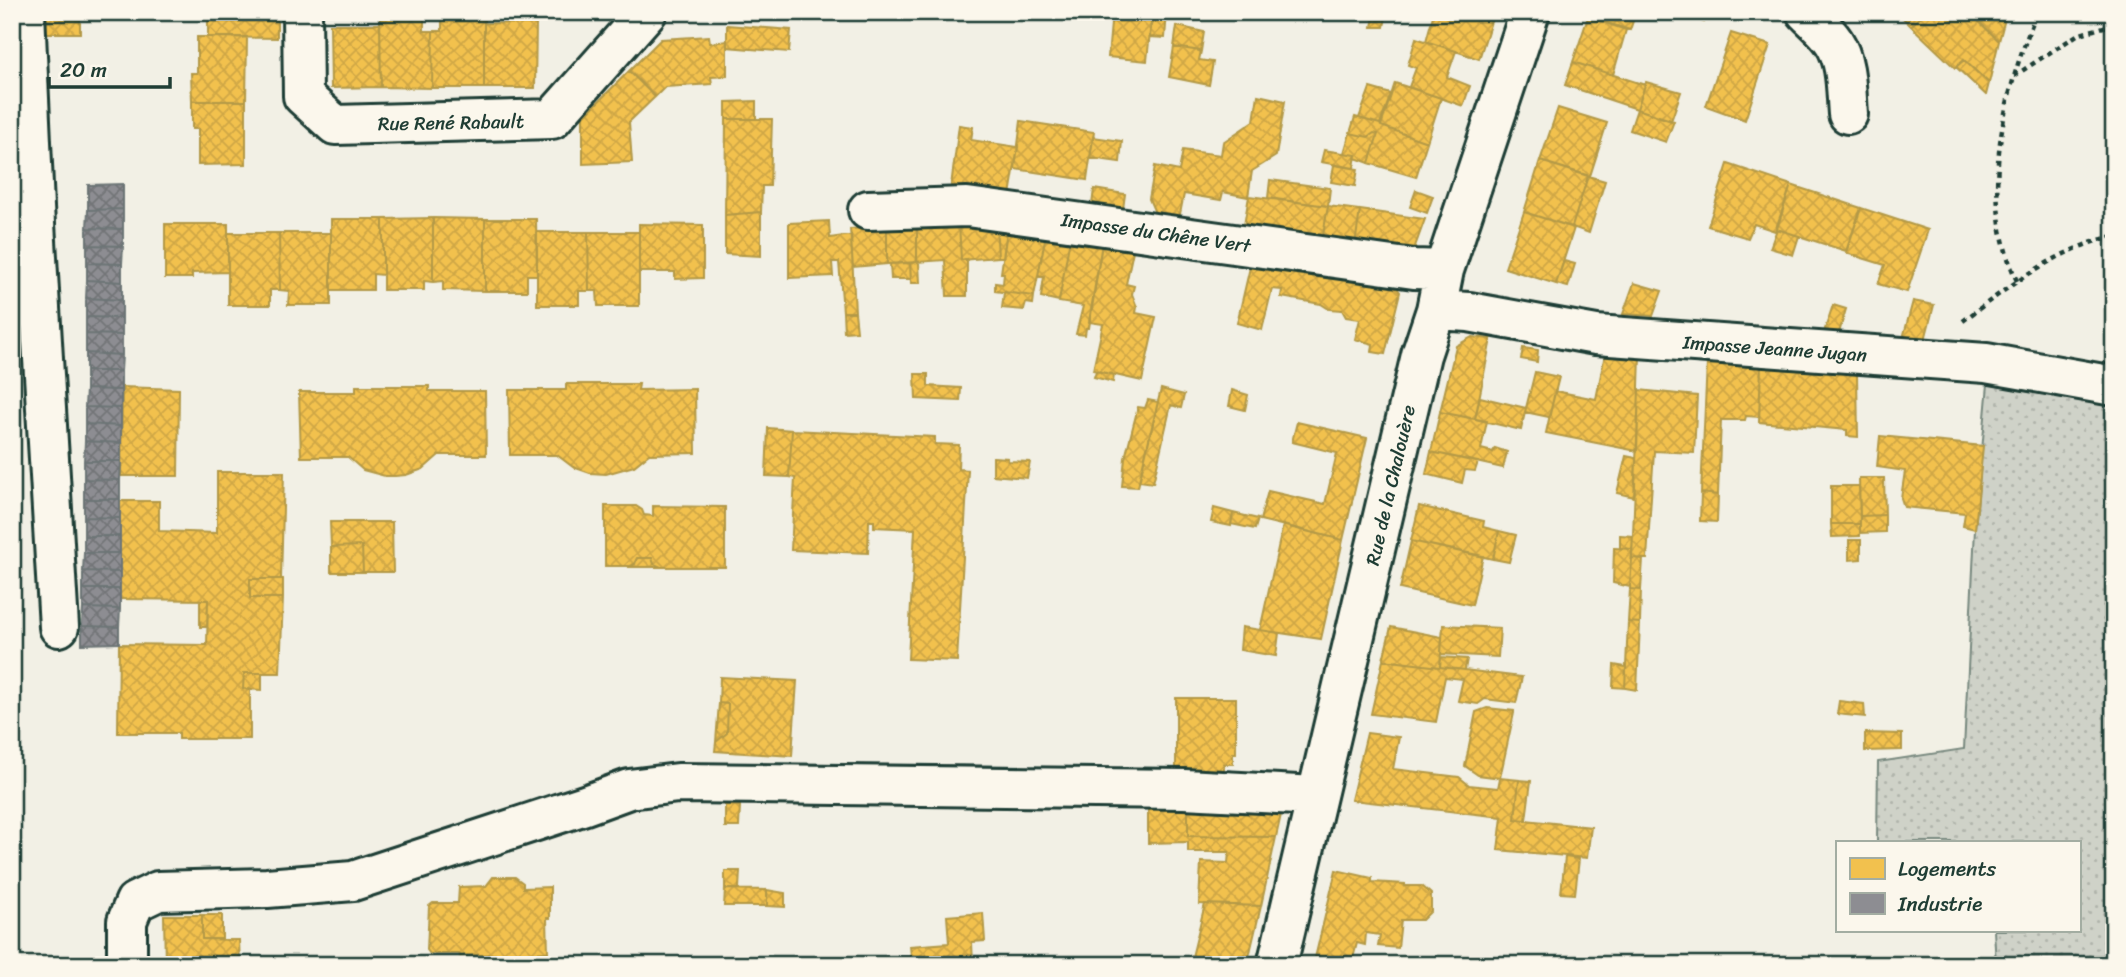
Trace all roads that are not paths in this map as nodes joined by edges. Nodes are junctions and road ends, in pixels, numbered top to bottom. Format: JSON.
{"nodes":[{"id":1,"x":25,"y":12,"type":"edge"},
{"id":2,"x":302,"y":12,"type":"edge"},
{"id":3,"x":647,"y":12,"type":"edge"},
{"id":4,"x":1531,"y":12,"type":"edge"},
{"id":5,"x":1806,"y":12,"type":"edge"},
{"id":6,"x":1848,"y":114,"type":"dead end"},
{"id":7,"x":868,"y":210,"type":"dead end"},
{"id":8,"x":1444,"y":270,"type":"junction"},
{"id":9,"x":1436,"y":310,"type":"junction"},
{"id":10,"x":2114,"y":386,"type":"edge"},
{"id":11,"x":59,"y":627,"type":"dead end"},
{"id":12,"x":1316,"y":796,"type":"junction"},
{"id":13,"x":127,"y":965,"type":"edge"},
{"id":14,"x":1277,"y":965,"type":"edge"}],
"edges":[{"from":1,"to":11,"type":"street"},
{"from":2,"to":3,"type":"street","name":"Rue René Rabault"},
{"from":4,"to":8,"type":"street","name":"Rue de la Chalouère"},
{"from":5,"to":6,"type":"street"},
{"from":7,"to":8,"type":"street","name":"Impasse du Chêne Vert"},
{"from":8,"to":9,"type":"street","name":"Rue de la Chalouère"},
{"from":9,"to":10,"type":"street","name":"Impasse Jeanne Jugan"},
{"from":9,"to":12,"type":"street","name":"Rue de la Chalouère"},
{"from":12,"to":13,"type":"street"},
{"from":12,"to":14,"type":"street","name":"Rue de la Chalouère"}]}
